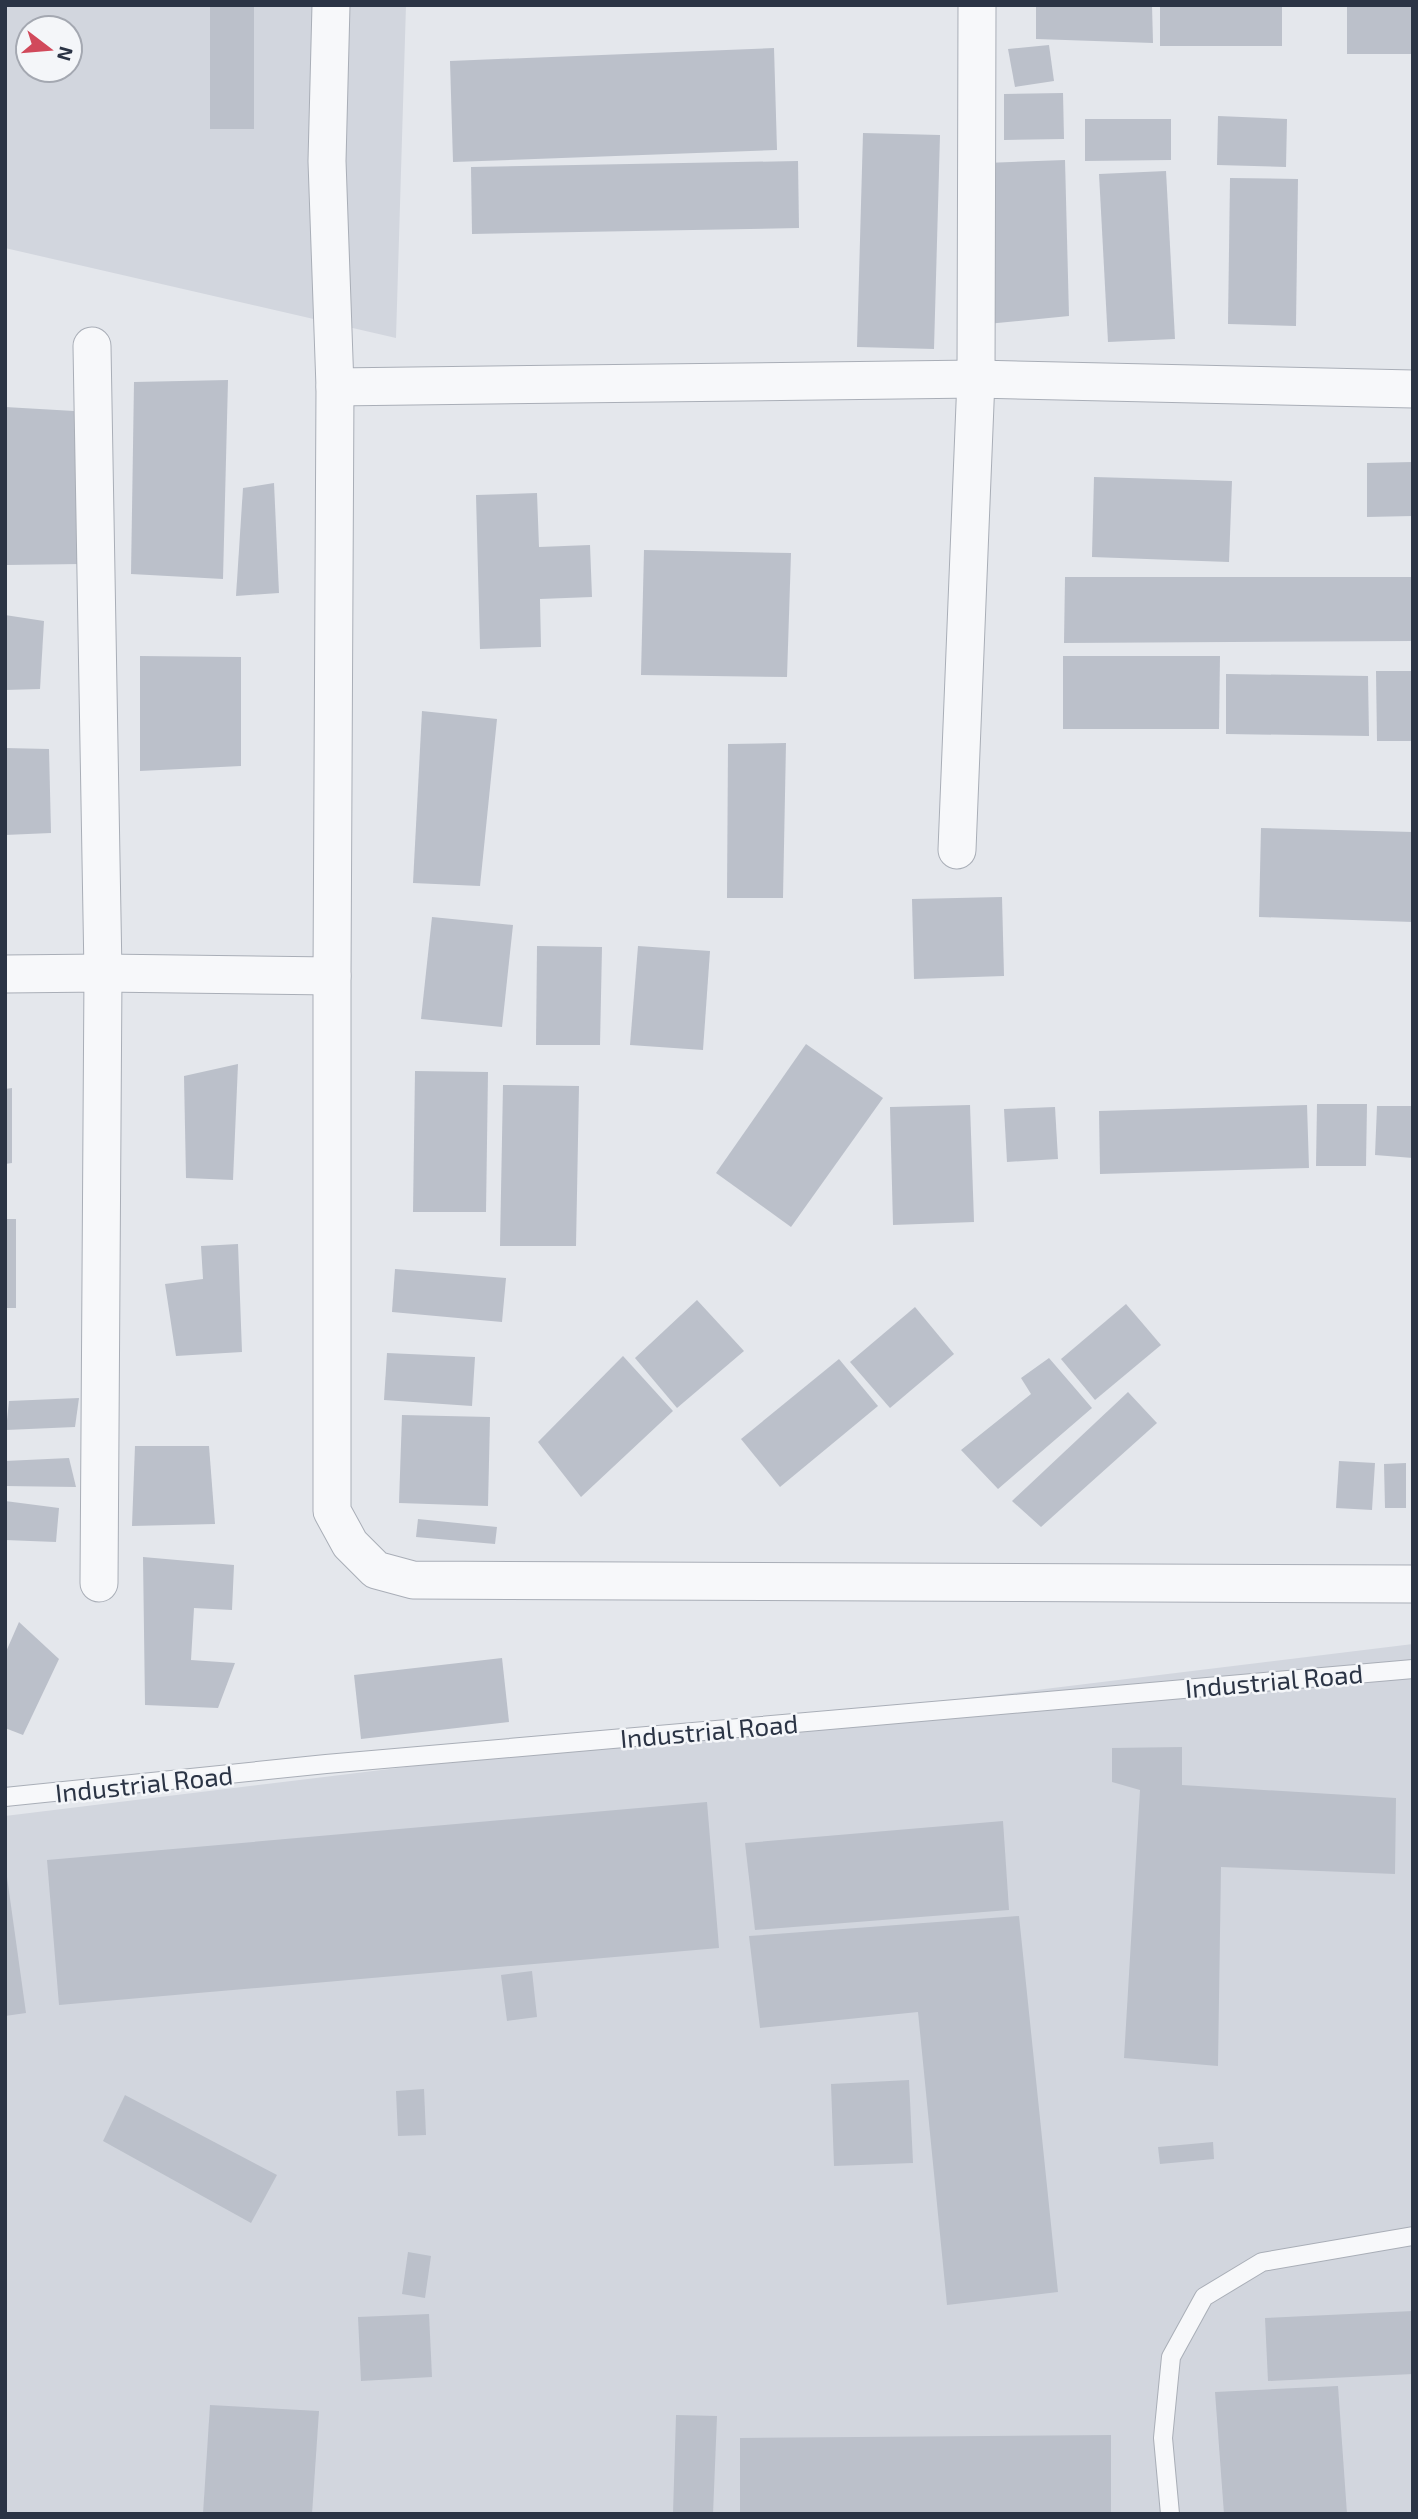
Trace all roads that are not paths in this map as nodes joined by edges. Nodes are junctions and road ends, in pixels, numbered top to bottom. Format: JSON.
{"nodes":[{"id":1,"x":331,"y":5,"type":"edge"},
{"id":2,"x":977,"y":5,"type":"edge"},
{"id":3,"x":92,"y":346,"type":"dead end"},
{"id":4,"x":976,"y":379,"type":"junction"},
{"id":5,"x":335,"y":387,"type":"junction"},
{"id":6,"x":1413,"y":388,"type":"edge"},
{"id":7,"x":957,"y":850,"type":"dead end"},
{"id":8,"x":103,"y":973,"type":"junction"},
{"id":9,"x":5,"y":974,"type":"edge"},
{"id":10,"x":332,"y":976,"type":"junction"},
{"id":11,"x":99,"y":1583,"type":"dead end"},
{"id":12,"x":1413,"y":1584,"type":"edge"},
{"id":13,"x":1413,"y":1669,"type":"edge"},
{"id":14,"x":5,"y":1797,"type":"edge"},
{"id":15,"x":1413,"y":2236,"type":"edge"},
{"id":16,"x":1170,"y":2514,"type":"edge"}],
"edges":[{"from":1,"to":5,"type":"street"},
{"from":2,"to":4,"type":"street"},
{"from":3,"to":8,"type":"street"},
{"from":4,"to":5,"type":"street"},
{"from":4,"to":6,"type":"street"},
{"from":4,"to":7,"type":"street"},
{"from":5,"to":10,"type":"street"},
{"from":8,"to":9,"type":"street"},
{"from":8,"to":10,"type":"street"},
{"from":8,"to":11,"type":"street"},
{"from":10,"to":12,"type":"street"},
{"from":13,"to":14,"type":"lane","name":"Industrial Road"},
{"from":15,"to":16,"type":"lane"}]}
